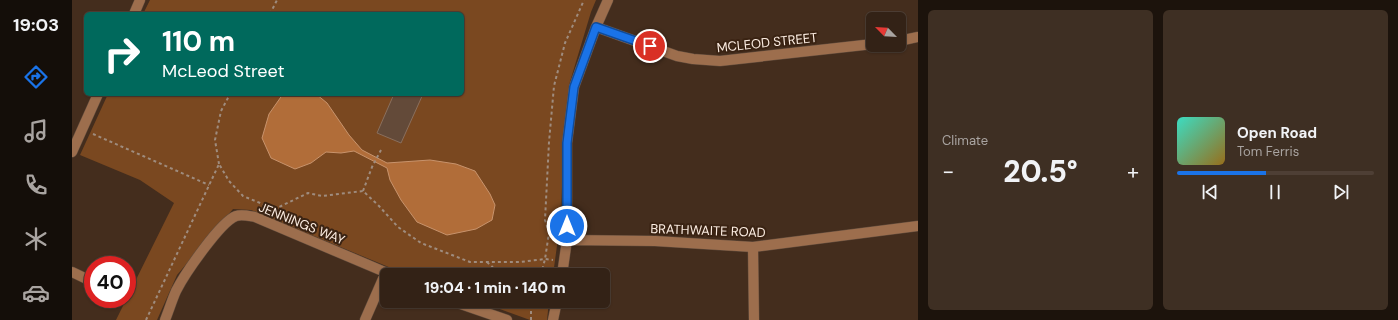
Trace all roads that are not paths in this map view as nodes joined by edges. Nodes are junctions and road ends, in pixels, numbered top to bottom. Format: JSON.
{"nodes":[{"id":1,"x":140,"y":0,"type":"edge"},
{"id":2,"x":608,"y":0,"type":"edge"},
{"id":3,"x":135,"y":12,"type":"edge"},
{"id":4,"x":596,"y":27,"type":"junction"},
{"id":5,"x":918,"y":37,"type":"edge"},
{"id":6,"x":906,"y":40,"type":"edge"},
{"id":7,"x":866,"y":45,"type":"edge"},
{"id":8,"x":97,"y":96,"type":"edge"},
{"id":9,"x":72,"y":152,"type":"edge"},
{"id":10,"x":918,"y":226,"type":"edge"},
{"id":11,"x":567,"y":240,"type":"junction"},
{"id":12,"x":753,"y":247,"type":"junction"},
{"id":13,"x":564,"y":268,"type":"edge"},
{"id":14,"x":380,"y":270,"type":"edge"},
{"id":15,"x":72,"y":272,"type":"edge"},
{"id":16,"x":84,"y":278,"type":"edge"},
{"id":17,"x":380,"y":291,"type":"edge"},
{"id":18,"x":472,"y":308,"type":"edge"},
{"id":19,"x":556,"y":308,"type":"edge"},
{"id":20,"x":165,"y":320,"type":"edge"},
{"id":21,"x":365,"y":320,"type":"edge"},
{"id":22,"x":507,"y":320,"type":"edge"},
{"id":23,"x":553,"y":320,"type":"edge"},
{"id":24,"x":754,"y":320,"type":"edge"}],
"edges":[{"from":1,"to":3,"type":"street"},
{"from":2,"to":4,"type":"street"},
{"from":4,"to":7,"type":"street","name":"MCLEOD STREET"},
{"from":4,"to":11,"type":"street"},
{"from":5,"to":6,"type":"street"},
{"from":8,"to":9,"type":"street"},
{"from":10,"to":12,"type":"street","name":"BRATHWAITE ROAD"},
{"from":11,"to":12,"type":"street","name":"BRATHWAITE ROAD"},
{"from":11,"to":13,"type":"street"},
{"from":12,"to":24,"type":"street"},
{"from":14,"to":20,"type":"street","name":"JENNINGS WAY"},
{"from":15,"to":16,"type":"street"},
{"from":17,"to":21,"type":"street","name":"JENNINGS WAY"},
{"from":18,"to":22,"type":"street"},
{"from":19,"to":23,"type":"street"}]}
